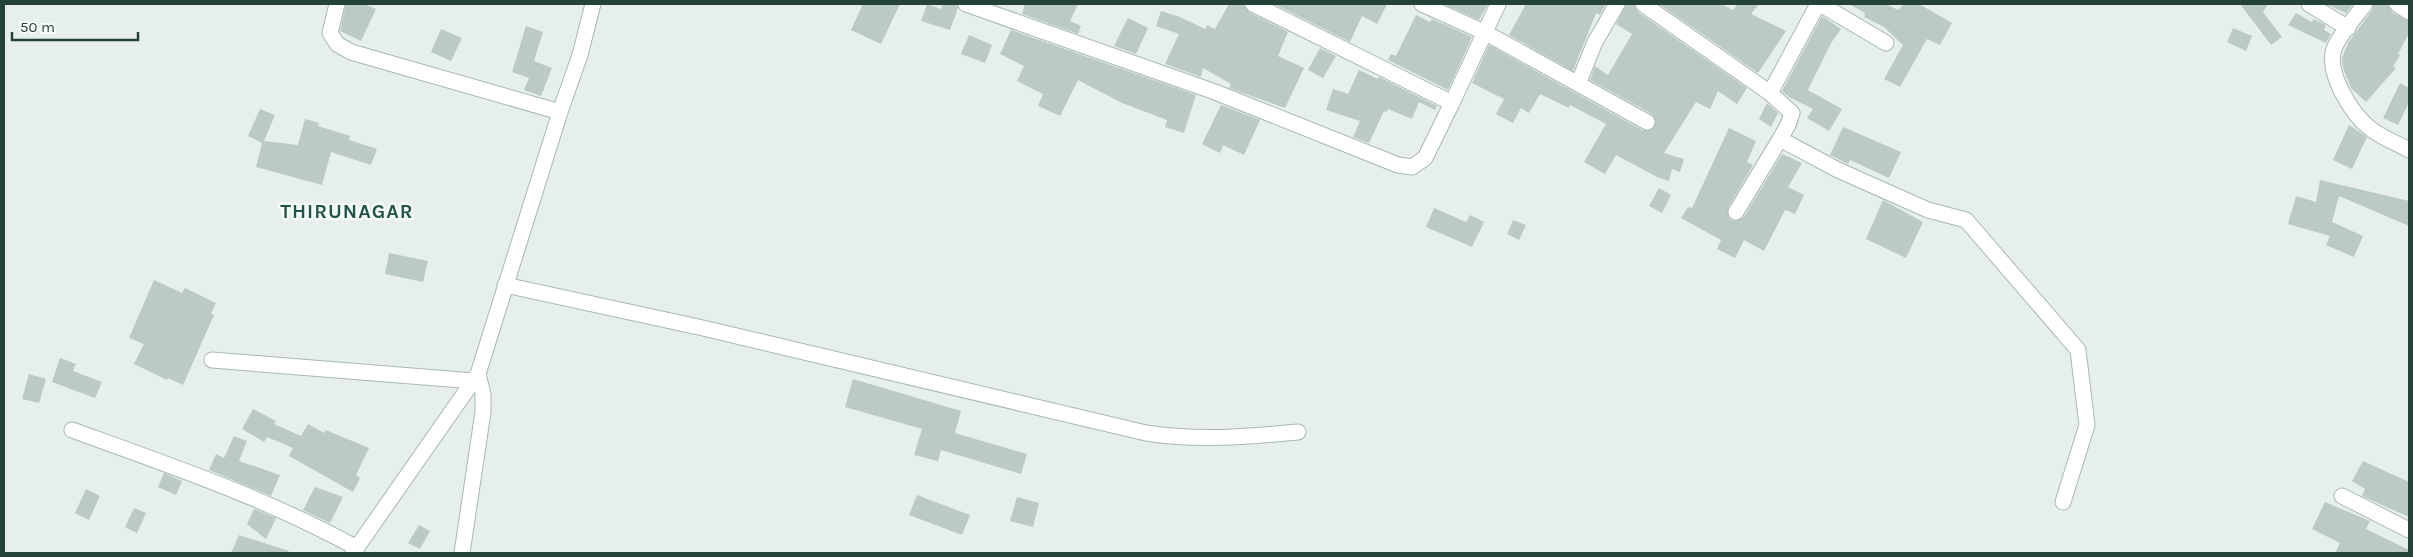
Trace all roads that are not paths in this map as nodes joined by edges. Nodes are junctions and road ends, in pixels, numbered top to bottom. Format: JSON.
{"nodes":[{"id":1,"x":337,"y":4,"type":"edge"},
{"id":2,"x":593,"y":4,"type":"edge"},
{"id":3,"x":966,"y":4,"type":"edge"},
{"id":4,"x":1253,"y":4,"type":"edge"},
{"id":5,"x":1422,"y":4,"type":"edge"},
{"id":6,"x":1498,"y":4,"type":"edge"},
{"id":7,"x":1617,"y":4,"type":"edge"},
{"id":8,"x":1642,"y":4,"type":"edge"},
{"id":9,"x":1819,"y":4,"type":"edge"},
{"id":10,"x":2308,"y":4,"type":"edge"},
{"id":11,"x":2365,"y":4,"type":"edge"},
{"id":12,"x":2398,"y":4,"type":"edge"},
{"id":13,"x":2409,"y":12,"type":"edge"},
{"id":14,"x":2348,"y":28,"type":"junction"},
{"id":15,"x":1486,"y":33,"type":"junction"},
{"id":16,"x":1886,"y":42,"type":"dead end"},
{"id":17,"x":1578,"y":84,"type":"junction"},
{"id":18,"x":1770,"y":94,"type":"junction"},
{"id":19,"x":1452,"y":103,"type":"junction"},
{"id":20,"x":560,"y":112,"type":"junction"},
{"id":21,"x":1647,"y":122,"type":"dead end"},
{"id":22,"x":1780,"y":139,"type":"junction"},
{"id":23,"x":2409,"y":150,"type":"edge"},
{"id":24,"x":1736,"y":212,"type":"dead end"},
{"id":25,"x":505,"y":285,"type":"junction"},
{"id":26,"x":212,"y":360,"type":"dead end"},
{"id":27,"x":476,"y":377,"type":"junction"},
{"id":28,"x":72,"y":430,"type":"dead end"},
{"id":29,"x":1298,"y":432,"type":"dead end"},
{"id":30,"x":2342,"y":496,"type":"dead end"},
{"id":31,"x":2063,"y":502,"type":"dead end"},
{"id":32,"x":2409,"y":530,"type":"edge"},
{"id":33,"x":355,"y":550,"type":"edge"},
{"id":34,"x":462,"y":553,"type":"edge"}],
"edges":[{"from":1,"to":20,"type":"street"},
{"from":2,"to":20,"type":"street"},
{"from":3,"to":19,"type":"street"},
{"from":4,"to":19,"type":"street"},
{"from":5,"to":15,"type":"street"},
{"from":6,"to":15,"type":"street"},
{"from":7,"to":17,"type":"street"},
{"from":8,"to":18,"type":"street"},
{"from":9,"to":16,"type":"street"},
{"from":9,"to":18,"type":"street"},
{"from":10,"to":14,"type":"street"},
{"from":11,"to":14,"type":"street"},
{"from":12,"to":13,"type":"street"},
{"from":14,"to":23,"type":"street"},
{"from":15,"to":17,"type":"street"},
{"from":15,"to":19,"type":"street"},
{"from":17,"to":21,"type":"street"},
{"from":18,"to":22,"type":"street"},
{"from":20,"to":25,"type":"street"},
{"from":22,"to":24,"type":"street"},
{"from":22,"to":31,"type":"street"},
{"from":25,"to":27,"type":"street"},
{"from":25,"to":29,"type":"street"},
{"from":26,"to":27,"type":"street"},
{"from":27,"to":33,"type":"street"},
{"from":27,"to":34,"type":"street"},
{"from":28,"to":33,"type":"street"},
{"from":30,"to":32,"type":"street"}]}
